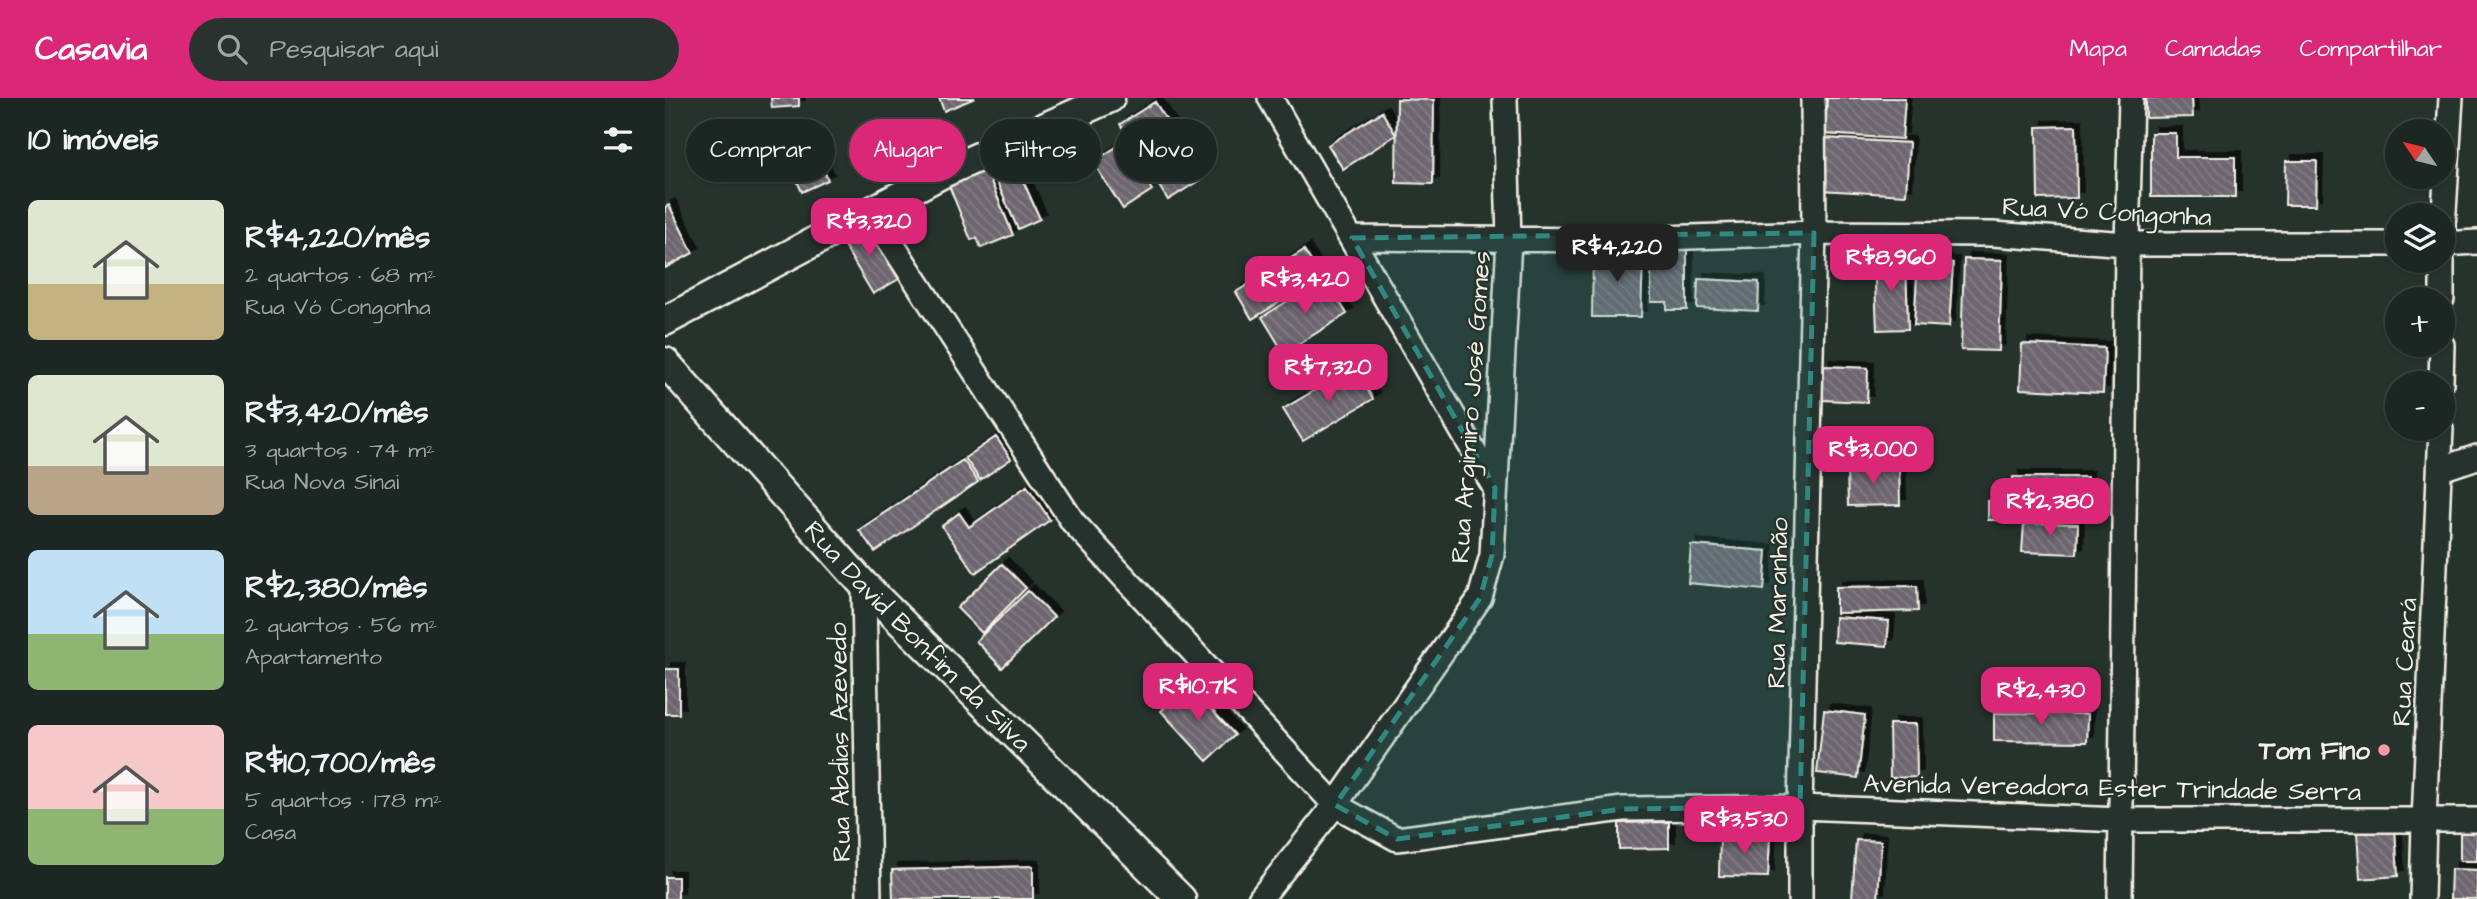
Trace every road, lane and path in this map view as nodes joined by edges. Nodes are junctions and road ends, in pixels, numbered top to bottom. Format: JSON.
{"nodes":[{"id":1,"x":1110,"y":98,"type":"edge"},
{"id":2,"x":1270,"y":98,"type":"edge"},
{"id":3,"x":1505,"y":98,"type":"edge"},
{"id":4,"x":1813,"y":98,"type":"edge"},
{"id":5,"x":2131,"y":98,"type":"edge"},
{"id":6,"x":2451,"y":98,"type":"edge"},
{"id":7,"x":2445,"y":203,"type":"edge"},
{"id":8,"x":871,"y":212,"type":"junction"},
{"id":9,"x":1814,"y":233,"type":"junction"},
{"id":10,"x":1352,"y":238,"type":"junction"},
{"id":11,"x":1509,"y":240,"type":"junction"},
{"id":12,"x":2477,"y":242,"type":"edge"},
{"id":13,"x":2455,"y":243,"type":"edge"},
{"id":14,"x":2127,"y":244,"type":"junction"},
{"id":15,"x":2385,"y":244,"type":"edge"},
{"id":16,"x":665,"y":321,"type":"edge"},
{"id":17,"x":665,"y":362,"type":"edge"},
{"id":18,"x":2441,"y":441,"type":"edge"},
{"id":19,"x":2477,"y":457,"type":"edge"},
{"id":20,"x":2441,"y":469,"type":"junction"},
{"id":21,"x":1495,"y":488,"type":"junction"},
{"id":22,"x":864,"y":585,"type":"junction"},
{"id":23,"x":1335,"y":806,"type":"junction"},
{"id":24,"x":1800,"y":807,"type":"junction"},
{"id":25,"x":2121,"y":820,"type":"junction"},
{"id":26,"x":2477,"y":820,"type":"edge"},
{"id":27,"x":2424,"y":821,"type":"junction"},
{"id":28,"x":869,"y":899,"type":"edge"},
{"id":29,"x":1181,"y":899,"type":"edge"},
{"id":30,"x":1260,"y":899,"type":"edge"},
{"id":31,"x":1800,"y":899,"type":"edge"},
{"id":32,"x":2120,"y":899,"type":"edge"},
{"id":33,"x":2423,"y":899,"type":"edge"}],
"edges":[{"from":1,"to":8,"type":"street"},
{"from":2,"to":10,"type":"street"},
{"from":3,"to":11,"type":"street","name":"Rua Argimiro José Gomes"},
{"from":4,"to":9,"type":"street","name":"Rua Maranhão"},
{"from":5,"to":14,"type":"street"},
{"from":6,"to":7,"type":"street"},
{"from":8,"to":16,"type":"street"},
{"from":8,"to":23,"type":"street","name":"Avenida Vereadora Ester Trindade Serra"},
{"from":9,"to":11,"type":"street","name":"Rua Vó Congonha"},
{"from":9,"to":14,"type":"street","name":"Rua Vó Congonha"},
{"from":9,"to":24,"type":"street","name":"Rua Maranhão"},
{"from":10,"to":11,"type":"street","name":"Rua Vó Congonha"},
{"from":10,"to":21,"type":"street"},
{"from":11,"to":21,"type":"street","name":"Rua Argimiro José Gomes"},
{"from":12,"to":13,"type":"street"},
{"from":14,"to":15,"type":"street","name":"Rua Vó Congonha"},
{"from":14,"to":25,"type":"street"},
{"from":17,"to":22,"type":"street","name":"Rua David Bonfim da Silva"},
{"from":18,"to":20,"type":"street","name":"Rua Ceará"},
{"from":19,"to":20,"type":"street"},
{"from":20,"to":27,"type":"street","name":"Rua Ceará"},
{"from":21,"to":23,"type":"street","name":"Rua Argimiro José Gomes"},
{"from":22,"to":28,"type":"street","name":"Rua Abdias Azevedo"},
{"from":22,"to":29,"type":"street","name":"Rua David Bonfim da Silva"},
{"from":23,"to":24,"type":"street","name":"Avenida Vereadora Ester Trindade Serra"},
{"from":23,"to":30,"type":"street","name":"Rua Argimiro José Gomes"},
{"from":24,"to":25,"type":"street","name":"Avenida Vereadora Ester Trindade Serra"},
{"from":24,"to":31,"type":"street","name":"Rua Maranhão"},
{"from":25,"to":27,"type":"street","name":"Avenida Vereadora Ester Trindade Serra"},
{"from":25,"to":32,"type":"street"},
{"from":26,"to":27,"type":"street","name":"Avenida Vereadora Ester Trindade Serra"},
{"from":27,"to":33,"type":"street","name":"Rua Ceará"}]}
